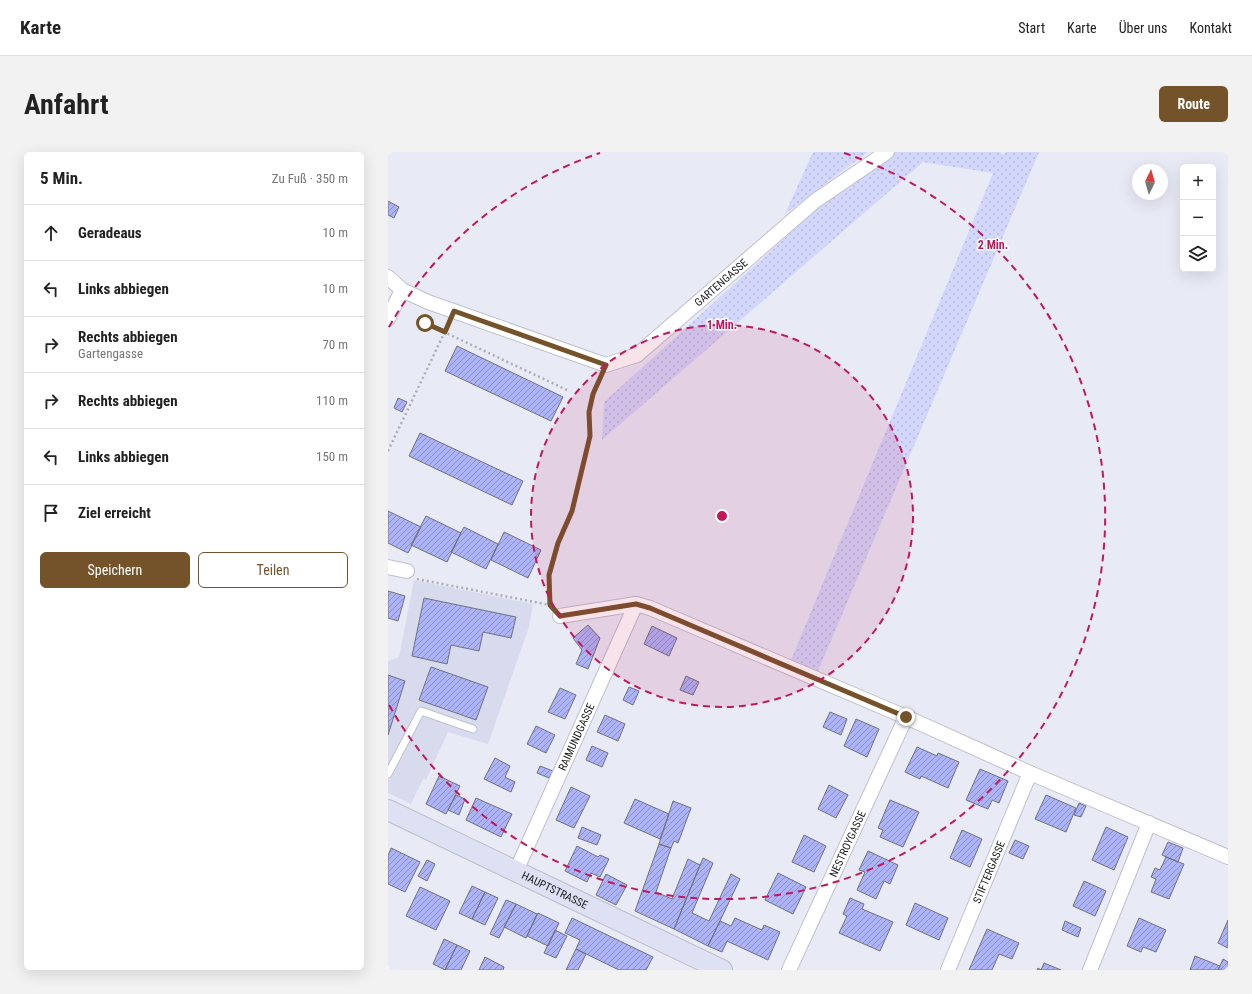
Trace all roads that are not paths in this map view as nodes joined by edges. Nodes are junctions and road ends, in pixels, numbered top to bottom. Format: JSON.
{"nodes":[{"id":1,"x":887,"y":152,"type":"edge"},
{"id":2,"x":388,"y":277,"type":"edge"},
{"id":3,"x":402,"y":290,"type":"junction"},
{"id":4,"x":388,"y":319,"type":"edge"},
{"id":5,"x":388,"y":567,"type":"edge"},
{"id":6,"x":407,"y":571,"type":"road end"},
{"id":7,"x":636,"y":604,"type":"junction"},
{"id":8,"x":560,"y":616,"type":"road end"},
{"id":9,"x":906,"y":717,"type":"junction"},
{"id":10,"x":473,"y":729,"type":"dead end"},
{"id":11,"x":1030,"y":773,"type":"junction"},
{"id":12,"x":388,"y":774,"type":"edge"},
{"id":13,"x":388,"y":810,"type":"edge"},
{"id":14,"x":1149,"y":823,"type":"junction"},
{"id":15,"x":1228,"y":858,"type":"edge"},
{"id":16,"x":516,"y":870,"type":"junction"},
{"id":17,"x":722,"y":970,"type":"edge"},
{"id":18,"x":789,"y":970,"type":"edge"},
{"id":19,"x":948,"y":970,"type":"edge"},
{"id":20,"x":1090,"y":970,"type":"edge"}],
"edges":[{"from":1,"to":3,"type":"street","name":"GARTENGASSE"},
{"from":2,"to":3,"type":"street"},
{"from":3,"to":4,"type":"street"},
{"from":5,"to":6,"type":"street"},
{"from":7,"to":8,"type":"street"},
{"from":7,"to":9,"type":"street"},
{"from":7,"to":16,"type":"street","name":"RAIMUNDGASSE"},
{"from":9,"to":11,"type":"street"},
{"from":9,"to":18,"type":"street","name":"NESTROYGASSE"},
{"from":10,"to":12,"type":"lane"},
{"from":11,"to":14,"type":"street"},
{"from":11,"to":19,"type":"street","name":"STIFTERGASSE"},
{"from":13,"to":16,"type":"street","name":"HAUPTSTRASSE"},
{"from":14,"to":15,"type":"street"},
{"from":14,"to":20,"type":"street"},
{"from":16,"to":17,"type":"street","name":"HAUPTSTRASSE"}]}
